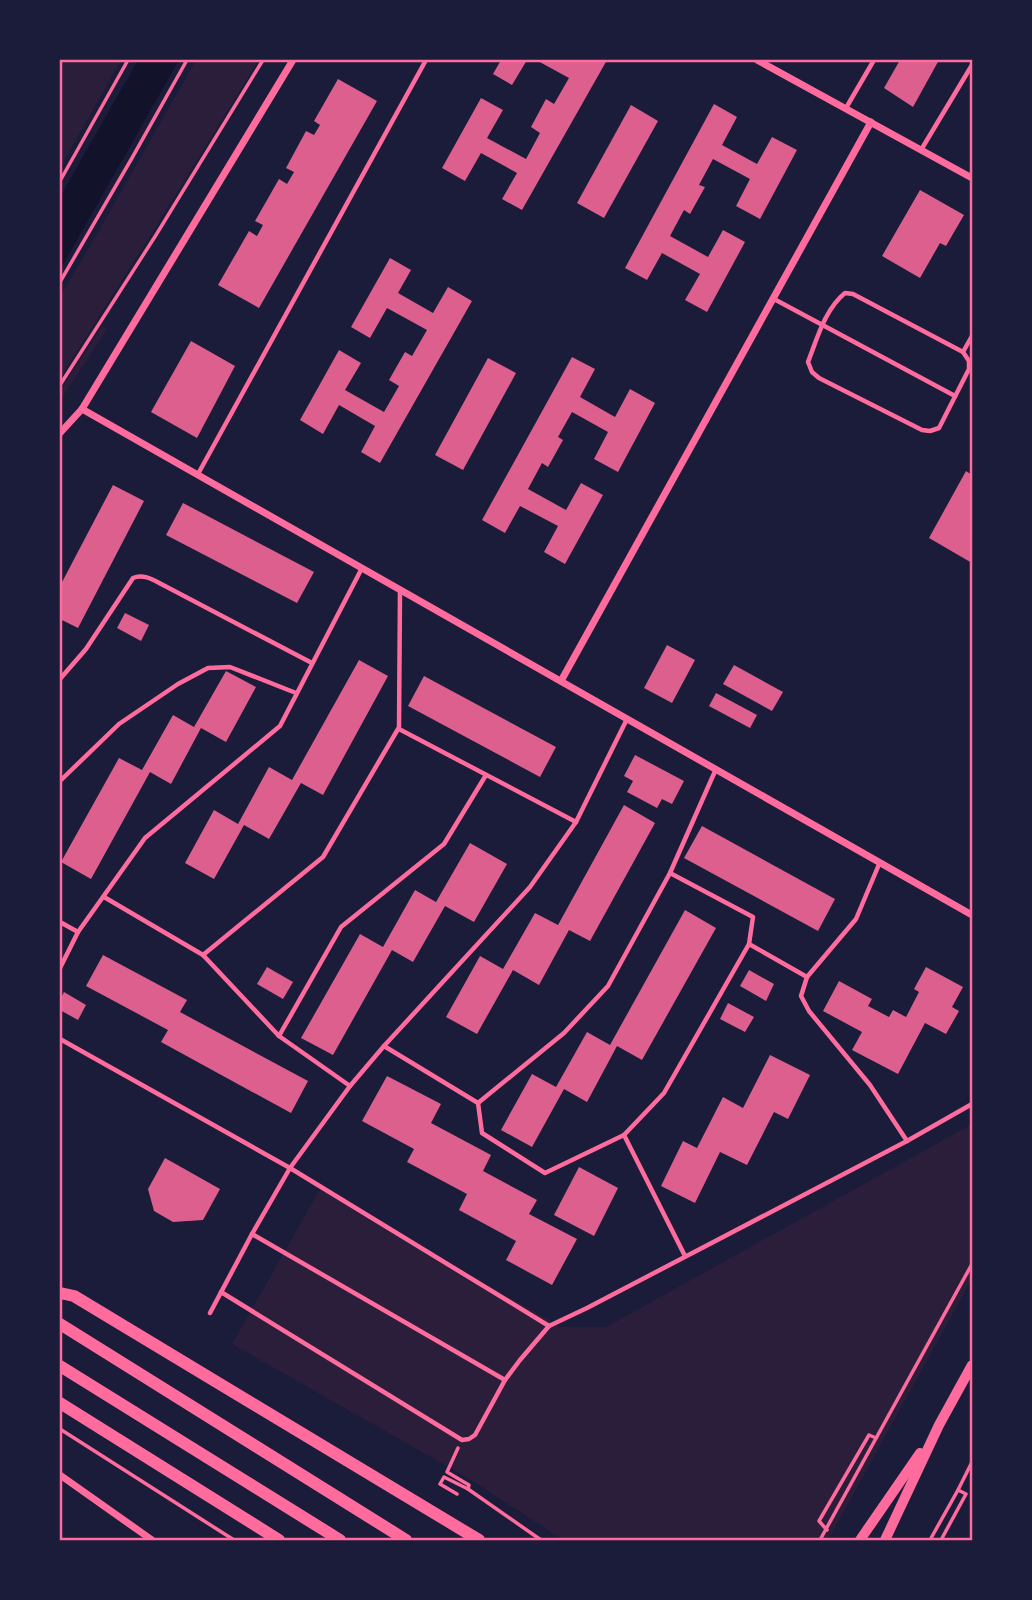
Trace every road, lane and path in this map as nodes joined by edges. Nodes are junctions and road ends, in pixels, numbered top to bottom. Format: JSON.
{"nodes":[{"id":1,"x":128,"y":60,"type":"edge"},
{"id":2,"x":187,"y":60,"type":"edge"},
{"id":3,"x":263,"y":60,"type":"edge"},
{"id":4,"x":293,"y":60,"type":"edge"},
{"id":5,"x":426,"y":60,"type":"edge"},
{"id":6,"x":757,"y":60,"type":"edge"},
{"id":7,"x":874,"y":60,"type":"edge"},
{"id":8,"x":972,"y":65,"type":"edge"},
{"id":9,"x":846,"y":108,"type":"junction"},
{"id":10,"x":871,"y":122,"type":"junction"},
{"id":11,"x":921,"y":150,"type":"junction"},
{"id":12,"x":972,"y":178,"type":"edge"},
{"id":13,"x":60,"y":181,"type":"edge"},
{"id":14,"x":60,"y":282,"type":"edge"},
{"id":15,"x":774,"y":299,"type":"junction"},
{"id":16,"x":822,"y":326,"type":"junction"},
{"id":17,"x":972,"y":336,"type":"edge"},
{"id":18,"x":963,"y":352,"type":"junction"},
{"id":19,"x":60,"y":385,"type":"edge"},
{"id":20,"x":955,"y":396,"type":"junction"},
{"id":21,"x":82,"y":409,"type":"junction"},
{"id":22,"x":60,"y":433,"type":"edge"},
{"id":23,"x":198,"y":474,"type":"junction"},
{"id":24,"x":362,"y":568,"type":"junction"},
{"id":25,"x":400,"y":589,"type":"junction"},
{"id":26,"x":312,"y":663,"type":"junction"},
{"id":27,"x":60,"y":679,"type":"edge"},
{"id":28,"x":561,"y":681,"type":"junction"},
{"id":29,"x":296,"y":693,"type":"junction"},
{"id":30,"x":627,"y":719,"type":"junction"},
{"id":31,"x":399,"y":729,"type":"junction"},
{"id":32,"x":716,"y":769,"type":"junction"},
{"id":33,"x":486,"y":775,"type":"junction"},
{"id":34,"x":60,"y":781,"type":"edge"},
{"id":35,"x":576,"y":822,"type":"junction"},
{"id":36,"x":880,"y":862,"type":"junction"},
{"id":37,"x":670,"y":873,"type":"junction"},
{"id":38,"x":104,"y":897,"type":"junction"},
{"id":39,"x":972,"y":915,"type":"edge"},
{"id":40,"x":60,"y":922,"type":"edge"},
{"id":41,"x":78,"y":932,"type":"junction"},
{"id":42,"x":749,"y":944,"type":"junction"},
{"id":43,"x":203,"y":955,"type":"junction"},
{"id":44,"x":60,"y":968,"type":"edge"},
{"id":45,"x":807,"y":977,"type":"junction"},
{"id":46,"x":279,"y":1037,"type":"junction"},
{"id":47,"x":60,"y":1039,"type":"edge"},
{"id":48,"x":384,"y":1046,"type":"junction"},
{"id":49,"x":350,"y":1086,"type":"junction"},
{"id":50,"x":478,"y":1103,"type":"junction"},
{"id":51,"x":972,"y":1104,"type":"edge"},
{"id":52,"x":624,"y":1135,"type":"junction"},
{"id":53,"x":907,"y":1141,"type":"junction"},
{"id":54,"x":290,"y":1168,"type":"junction"},
{"id":55,"x":252,"y":1234,"type":"junction"},
{"id":56,"x":685,"y":1256,"type":"junction"},
{"id":57,"x":972,"y":1264,"type":"edge"},
{"id":58,"x":221,"y":1292,"type":"junction"},
{"id":59,"x":60,"y":1293,"type":"edge"},
{"id":60,"x":210,"y":1312,"type":"dead end"},
{"id":61,"x":60,"y":1324,"type":"edge"},
{"id":62,"x":549,"y":1326,"type":"junction"},
{"id":63,"x":60,"y":1366,"type":"edge"},
{"id":64,"x":972,"y":1366,"type":"edge"},
{"id":65,"x":505,"y":1380,"type":"junction"},
{"id":66,"x":60,"y":1403,"type":"edge"},
{"id":67,"x":939,"y":1425,"type":"junction"},
{"id":68,"x":60,"y":1429,"type":"edge"},
{"id":69,"x":876,"y":1438,"type":"junction"},
{"id":70,"x":462,"y":1440,"type":"junction"},
{"id":71,"x":972,"y":1462,"type":"edge"},
{"id":72,"x":60,"y":1475,"type":"edge"},
{"id":73,"x":468,"y":1489,"type":"junction"},
{"id":74,"x":958,"y":1490,"type":"junction"},
{"id":75,"x":457,"y":1494,"type":"dead end"},
{"id":76,"x":827,"y":1531,"type":"junction"},
{"id":77,"x":152,"y":1541,"type":"edge"},
{"id":78,"x":234,"y":1541,"type":"edge"},
{"id":79,"x":279,"y":1541,"type":"edge"},
{"id":80,"x":340,"y":1541,"type":"edge"},
{"id":81,"x":406,"y":1541,"type":"edge"},
{"id":82,"x":479,"y":1541,"type":"edge"},
{"id":83,"x":541,"y":1541,"type":"edge"},
{"id":84,"x":820,"y":1541,"type":"edge"},
{"id":85,"x":860,"y":1541,"type":"edge"},
{"id":86,"x":884,"y":1541,"type":"edge"},
{"id":87,"x":930,"y":1541,"type":"edge"},
{"id":88,"x":941,"y":1541,"type":"edge"}],
"edges":[{"from":1,"to":13,"type":"path"},
{"from":2,"to":14,"type":"path"},
{"from":3,"to":19,"type":"path"},
{"from":4,"to":21,"type":"street"},
{"from":5,"to":23,"type":"lane"},
{"from":6,"to":9,"type":"street"},
{"from":7,"to":9,"type":"lane"},
{"from":8,"to":11,"type":"lane"},
{"from":9,"to":10,"type":"street"},
{"from":10,"to":11,"type":"street"},
{"from":10,"to":15,"type":"street"},
{"from":11,"to":12,"type":"street"},
{"from":15,"to":16,"type":"lane"},
{"from":15,"to":28,"type":"street"},
{"from":16,"to":18,"type":"lane"},
{"from":16,"to":20,"type":"lane"},
{"from":16,"to":20,"type":"lane"},
{"from":17,"to":18,"type":"lane"},
{"from":18,"to":20,"type":"lane"},
{"from":21,"to":22,"type":"street"},
{"from":21,"to":23,"type":"street"},
{"from":23,"to":24,"type":"street"},
{"from":24,"to":25,"type":"street"},
{"from":24,"to":26,"type":"lane"},
{"from":25,"to":28,"type":"street"},
{"from":25,"to":31,"type":"lane"},
{"from":26,"to":27,"type":"lane"},
{"from":26,"to":29,"type":"lane"},
{"from":28,"to":30,"type":"street"},
{"from":29,"to":34,"type":"lane"},
{"from":29,"to":38,"type":"lane"},
{"from":30,"to":32,"type":"street"},
{"from":30,"to":35,"type":"lane"},
{"from":31,"to":33,"type":"lane"},
{"from":31,"to":43,"type":"lane"},
{"from":32,"to":36,"type":"street"},
{"from":32,"to":37,"type":"lane"},
{"from":33,"to":35,"type":"lane"},
{"from":33,"to":46,"type":"lane"},
{"from":35,"to":48,"type":"lane"},
{"from":36,"to":39,"type":"street"},
{"from":36,"to":45,"type":"lane"},
{"from":37,"to":42,"type":"lane"},
{"from":37,"to":50,"type":"lane"},
{"from":38,"to":41,"type":"lane"},
{"from":38,"to":43,"type":"lane"},
{"from":40,"to":41,"type":"lane"},
{"from":41,"to":44,"type":"lane"},
{"from":42,"to":45,"type":"lane"},
{"from":42,"to":52,"type":"lane"},
{"from":43,"to":46,"type":"lane"},
{"from":45,"to":53,"type":"lane"},
{"from":46,"to":49,"type":"lane"},
{"from":47,"to":54,"type":"lane"},
{"from":48,"to":49,"type":"lane"},
{"from":48,"to":50,"type":"lane"},
{"from":49,"to":54,"type":"lane"},
{"from":50,"to":52,"type":"lane"},
{"from":51,"to":53,"type":"lane"},
{"from":52,"to":56,"type":"lane"},
{"from":53,"to":56,"type":"lane"},
{"from":54,"to":55,"type":"lane"},
{"from":54,"to":62,"type":"lane"},
{"from":55,"to":58,"type":"lane"},
{"from":55,"to":65,"type":"lane"},
{"from":56,"to":62,"type":"lane"},
{"from":57,"to":69,"type":"path"},
{"from":58,"to":60,"type":"lane"},
{"from":58,"to":70,"type":"lane"},
{"from":59,"to":82,"type":"main road"},
{"from":61,"to":81,"type":"main road"},
{"from":62,"to":65,"type":"lane"},
{"from":63,"to":80,"type":"main road"},
{"from":64,"to":67,"type":"street"},
{"from":65,"to":70,"type":"lane"},
{"from":66,"to":79,"type":"main road"},
{"from":67,"to":85,"type":"street"},
{"from":67,"to":86,"type":"street"},
{"from":68,"to":78,"type":"path"},
{"from":69,"to":76,"type":"path"},
{"from":69,"to":76,"type":"path"},
{"from":70,"to":73,"type":"path"},
{"from":71,"to":74,"type":"path"},
{"from":72,"to":77,"type":"street"},
{"from":73,"to":75,"type":"path"},
{"from":73,"to":83,"type":"path"},
{"from":74,"to":87,"type":"path"},
{"from":74,"to":88,"type":"path"},
{"from":76,"to":84,"type":"path"}]}
